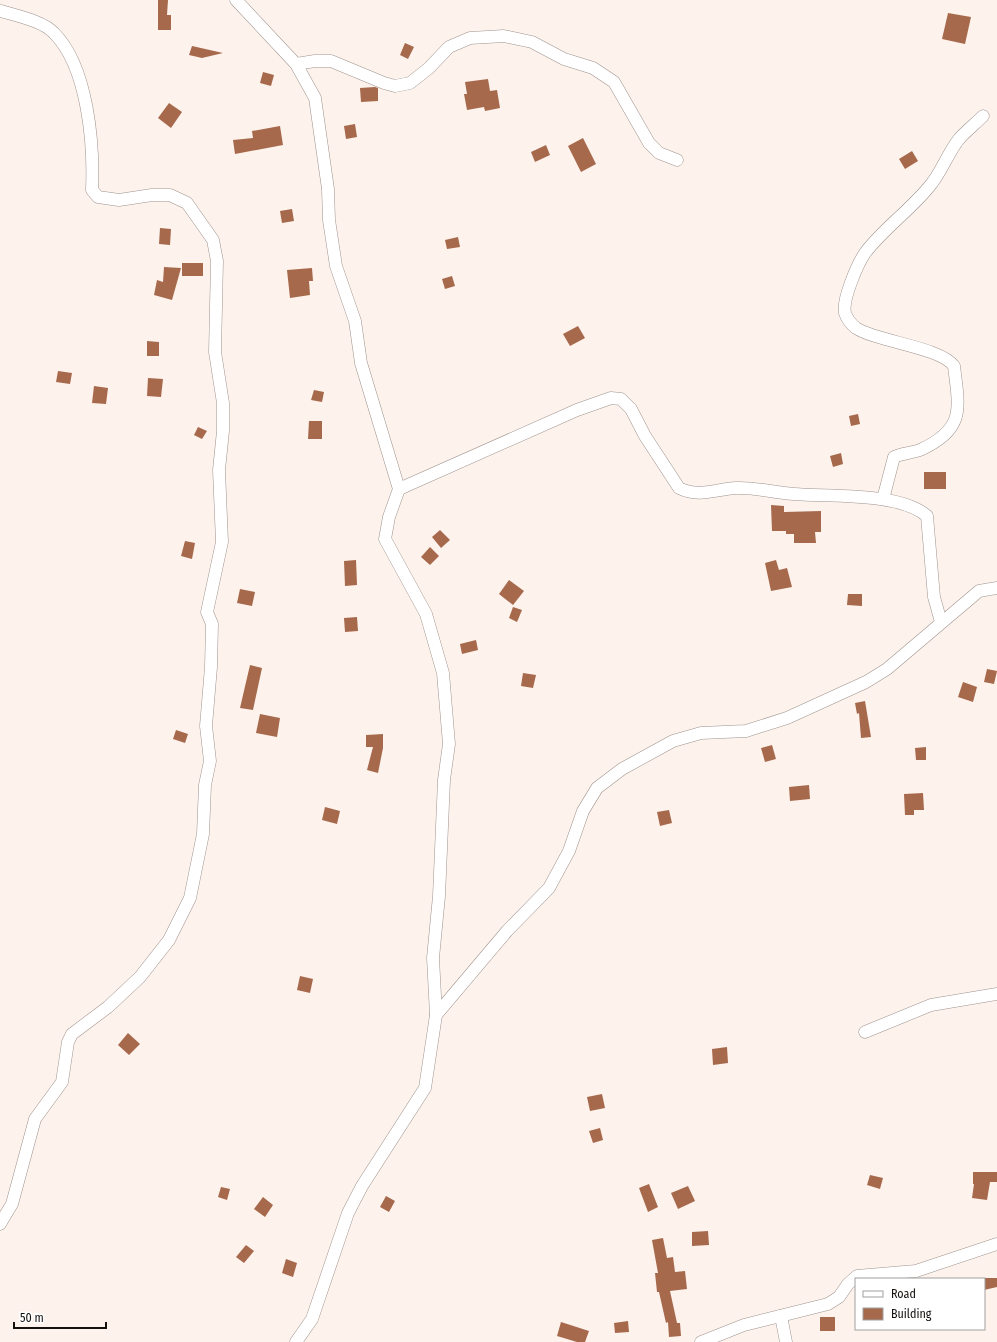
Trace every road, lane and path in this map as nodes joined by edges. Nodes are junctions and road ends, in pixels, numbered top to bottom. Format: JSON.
{"nodes":[{"id":1,"x":236,"y":0,"type":"edge"},
{"id":2,"x":2,"y":8,"type":"edge"},
{"id":3,"x":296,"y":64,"type":"junction"},
{"id":4,"x":983,"y":116,"type":"dead end"},
{"id":5,"x":677,"y":160,"type":"dead end"},
{"id":6,"x":399,"y":489,"type":"junction"},
{"id":7,"x":883,"y":499,"type":"junction"},
{"id":8,"x":997,"y":588,"type":"edge"},
{"id":9,"x":942,"y":622,"type":"junction"},
{"id":10,"x":997,"y":994,"type":"edge"},
{"id":11,"x":436,"y":1015,"type":"junction"},
{"id":12,"x":865,"y":1032,"type":"dead end"},
{"id":13,"x":0,"y":1224,"type":"edge"},
{"id":14,"x":997,"y":1244,"type":"edge"},
{"id":15,"x":781,"y":1316,"type":"junction"},
{"id":16,"x":296,"y":1342,"type":"edge"},
{"id":17,"x":700,"y":1342,"type":"edge"},
{"id":18,"x":786,"y":1342,"type":"edge"}],
"edges":[{"from":1,"to":3,"type":"street"},
{"from":2,"to":13,"type":"street"},
{"from":3,"to":5,"type":"street"},
{"from":3,"to":6,"type":"street"},
{"from":4,"to":7,"type":"street"},
{"from":6,"to":7,"type":"street"},
{"from":6,"to":11,"type":"street"},
{"from":7,"to":9,"type":"street"},
{"from":8,"to":9,"type":"street"},
{"from":9,"to":11,"type":"street"},
{"from":10,"to":12,"type":"street"},
{"from":11,"to":16,"type":"street"},
{"from":14,"to":15,"type":"street"},
{"from":15,"to":17,"type":"street"},
{"from":15,"to":18,"type":"street"}]}
